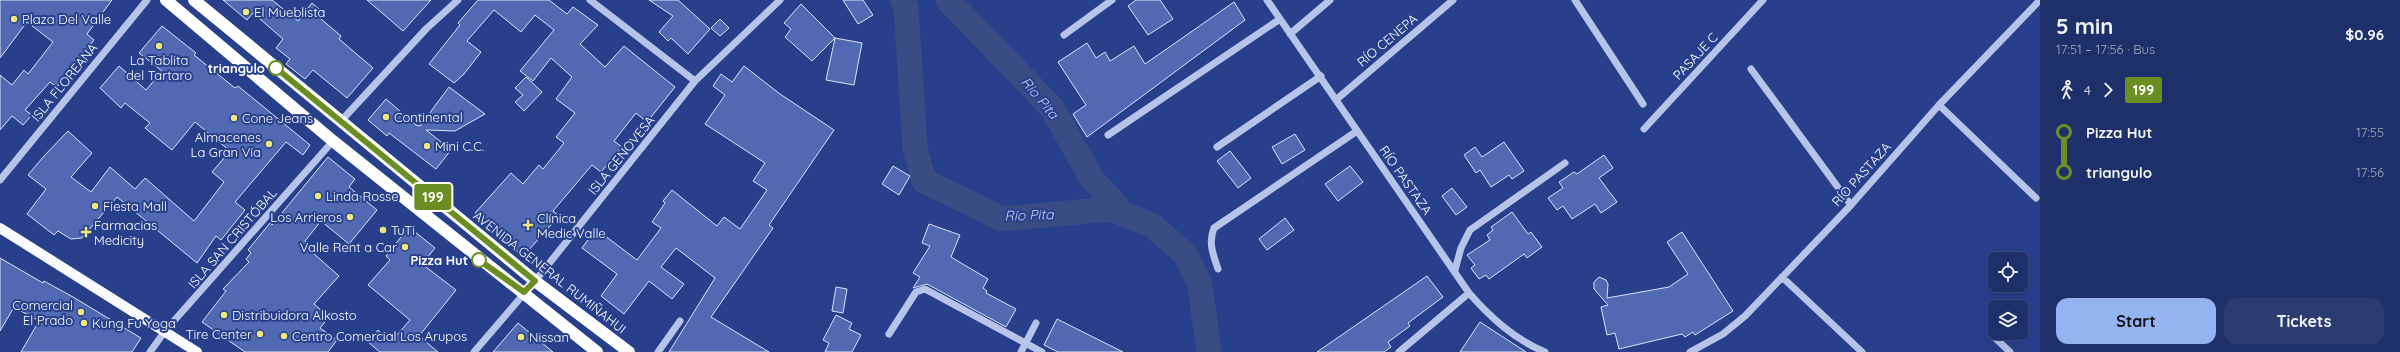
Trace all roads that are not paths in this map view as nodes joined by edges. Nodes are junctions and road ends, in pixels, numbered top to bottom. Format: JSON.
{"nodes":[{"id":1,"x":147,"y":0,"type":"edge"},
{"id":2,"x":166,"y":0,"type":"edge"},
{"id":3,"x":194,"y":0,"type":"edge"},
{"id":4,"x":458,"y":0,"type":"edge"},
{"id":5,"x":590,"y":0,"type":"edge"},
{"id":6,"x":780,"y":0,"type":"edge"},
{"id":7,"x":1112,"y":0,"type":"edge"},
{"id":8,"x":1267,"y":0,"type":"edge"},
{"id":9,"x":1330,"y":0,"type":"edge"},
{"id":10,"x":1453,"y":0,"type":"edge"},
{"id":11,"x":1575,"y":0,"type":"edge"},
{"id":12,"x":1763,"y":0,"type":"edge"},
{"id":13,"x":2038,"y":2,"type":"edge"},
{"id":14,"x":1280,"y":19,"type":"junction"},
{"id":15,"x":1290,"y":34,"type":"junction"},
{"id":16,"x":1064,"y":35,"type":"dead end"},
{"id":17,"x":1751,"y":69,"type":"dead end"},
{"id":18,"x":1321,"y":76,"type":"junction"},
{"id":19,"x":696,"y":81,"type":"junction"},
{"id":20,"x":1337,"y":99,"type":"junction"},
{"id":21,"x":1644,"y":104,"type":"dead end"},
{"id":22,"x":1939,"y":105,"type":"junction"},
{"id":23,"x":341,"y":121,"type":"junction"},
{"id":24,"x":1644,"y":129,"type":"dead end"},
{"id":25,"x":1357,"y":132,"type":"junction"},
{"id":26,"x":1108,"y":134,"type":"dead end"},
{"id":27,"x":333,"y":141,"type":"junction"},
{"id":28,"x":1217,"y":147,"type":"dead end"},
{"id":29,"x":1565,"y":163,"type":"dead end"},
{"id":30,"x":0,"y":180,"type":"edge"},
{"id":31,"x":2036,"y":198,"type":"dead end"},
{"id":32,"x":1851,"y":205,"type":"junction"},
{"id":33,"x":0,"y":228,"type":"edge"},
{"id":34,"x":1218,"y":269,"type":"dead end"},
{"id":35,"x":1454,"y":270,"type":"junction"},
{"id":36,"x":1782,"y":277,"type":"junction"},
{"id":37,"x":535,"y":281,"type":"junction"},
{"id":38,"x":524,"y":292,"type":"junction"},
{"id":39,"x":1469,"y":293,"type":"junction"},
{"id":40,"x":680,"y":321,"type":"dead end"},
{"id":41,"x":1036,"y":323,"type":"dead end"},
{"id":42,"x":165,"y":331,"type":"junction"},
{"id":43,"x":889,"y":334,"type":"dead end"},
{"id":44,"x":1997,"y":340,"type":"edge"},
{"id":45,"x":1025,"y":344,"type":"junction"},
{"id":46,"x":150,"y":352,"type":"edge"},
{"id":47,"x":197,"y":352,"type":"edge"},
{"id":48,"x":474,"y":352,"type":"edge"},
{"id":49,"x":597,"y":352,"type":"edge"},
{"id":50,"x":629,"y":352,"type":"edge"},
{"id":51,"x":658,"y":352,"type":"edge"},
{"id":52,"x":1021,"y":352,"type":"edge"},
{"id":53,"x":1042,"y":352,"type":"edge"},
{"id":54,"x":1399,"y":352,"type":"edge"},
{"id":55,"x":1545,"y":352,"type":"edge"},
{"id":56,"x":1690,"y":352,"type":"edge"},
{"id":57,"x":1862,"y":352,"type":"edge"},
{"id":58,"x":2010,"y":352,"type":"edge"}],
"edges":[{"from":1,"to":30,"type":"street","name":"ISLA FLOREANA"},
{"from":2,"to":27,"type":"highway"},
{"from":3,"to":23,"type":"highway","name":"AVENIDA GENERAL RUMIÑAHUI"},
{"from":4,"to":23,"type":"street"},
{"from":5,"to":19,"type":"street"},
{"from":6,"to":19,"type":"street","name":"ISLA GENOVESA"},
{"from":7,"to":16,"type":"street"},
{"from":8,"to":14,"type":"street","name":"RÍO PASTAZA"},
{"from":9,"to":15,"type":"street"},
{"from":10,"to":20,"type":"street","name":"RÍO CENEPA"},
{"from":11,"to":21,"type":"street"},
{"from":12,"to":24,"type":"street","name":"PASAJE C"},
{"from":13,"to":22,"type":"street","name":"RÍO PASTAZA"},
{"from":14,"to":15,"type":"street","name":"RÍO PASTAZA"},
{"from":14,"to":26,"type":"street"},
{"from":15,"to":18,"type":"street","name":"RÍO PASTAZA"},
{"from":17,"to":32,"type":"street"},
{"from":18,"to":20,"type":"street","name":"RÍO PASTAZA"},
{"from":18,"to":28,"type":"street"},
{"from":19,"to":37,"type":"street","name":"ISLA GENOVESA"},
{"from":20,"to":25,"type":"street","name":"RÍO PASTAZA"},
{"from":22,"to":31,"type":"street"},
{"from":22,"to":32,"type":"street","name":"RÍO PASTAZA"},
{"from":23,"to":37,"type":"highway","name":"AVENIDA GENERAL RUMIÑAHUI"},
{"from":25,"to":34,"type":"street"},
{"from":25,"to":35,"type":"street","name":"RÍO PASTAZA"},
{"from":27,"to":38,"type":"highway"},
{"from":27,"to":42,"type":"street","name":"ISLA SAN CRISTÓBAL"},
{"from":29,"to":35,"type":"street"},
{"from":32,"to":36,"type":"street","name":"RÍO PASTAZA"},
{"from":33,"to":42,"type":"main road"},
{"from":35,"to":39,"type":"street","name":"RÍO PASTAZA"},
{"from":36,"to":56,"type":"street","name":"RÍO PASTAZA"},
{"from":36,"to":57,"type":"street"},
{"from":37,"to":38,"type":"street","name":"ISLA GENOVESA"},
{"from":37,"to":50,"type":"highway","name":"AVENIDA GENERAL RUMIÑAHUI"},
{"from":38,"to":48,"type":"street","name":"ISLA GENOVESA"},
{"from":38,"to":49,"type":"highway"},
{"from":39,"to":54,"type":"street"},
{"from":39,"to":55,"type":"street","name":"RÍO PASTAZA"},
{"from":40,"to":51,"type":"street"},
{"from":41,"to":45,"type":"street"},
{"from":42,"to":46,"type":"street","name":"ISLA SAN CRISTÓBAL"},
{"from":42,"to":47,"type":"main road"},
{"from":43,"to":45,"type":"street"},
{"from":44,"to":58,"type":"street"},
{"from":45,"to":52,"type":"street"},
{"from":45,"to":53,"type":"street"}]}
